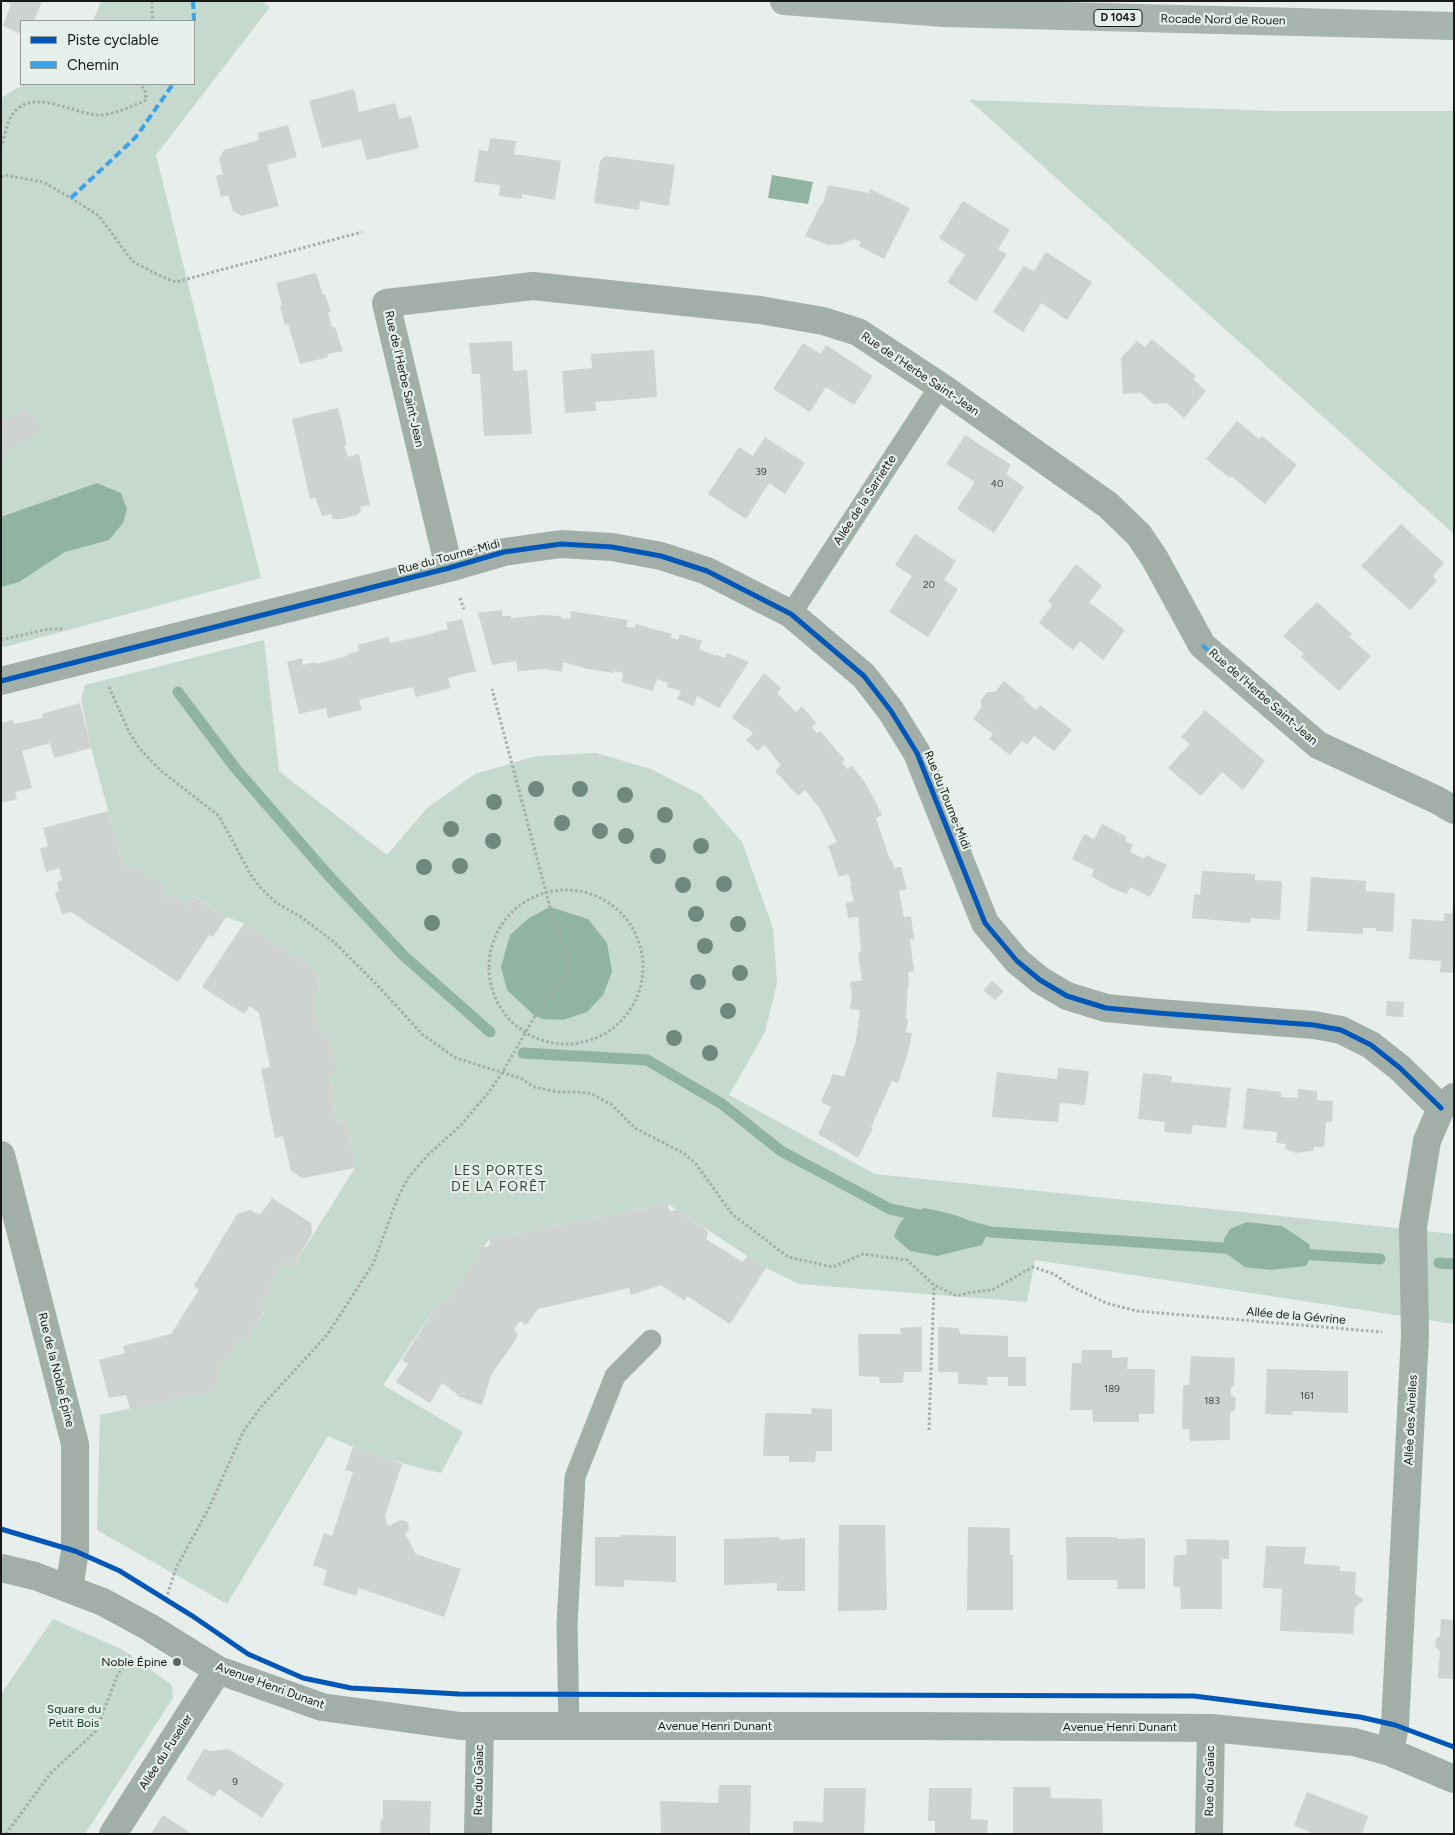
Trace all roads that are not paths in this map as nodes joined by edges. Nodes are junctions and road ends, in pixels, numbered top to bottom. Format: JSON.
{"nodes":[{"id":1,"x":784,"y":1,"type":"edge"},
{"id":2,"x":1454,"y":26,"type":"edge"},
{"id":3,"x":940,"y":386,"type":"junction"},
{"id":4,"x":449,"y":568,"type":"junction"},
{"id":5,"x":791,"y":614,"type":"junction"},
{"id":6,"x":1,"y":682,"type":"edge"},
{"id":7,"x":1454,"y":810,"type":"edge"},
{"id":8,"x":1448,"y":1102,"type":"edge"},
{"id":9,"x":1,"y":1155,"type":"edge"},
{"id":10,"x":651,"y":1340,"type":"dead end"},
{"id":11,"x":1,"y":1568,"type":"edge"},
{"id":12,"x":69,"y":1588,"type":"junction"},
{"id":13,"x":218,"y":1670,"type":"junction"},
{"id":14,"x":480,"y":1726,"type":"junction"},
{"id":15,"x":569,"y":1726,"type":"junction"},
{"id":16,"x":1211,"y":1728,"type":"junction"},
{"id":17,"x":1390,"y":1752,"type":"junction"},
{"id":18,"x":1454,"y":1779,"type":"edge"},
{"id":19,"x":114,"y":1834,"type":"edge"},
{"id":20,"x":478,"y":1834,"type":"edge"},
{"id":21,"x":1209,"y":1834,"type":"edge"}],
"edges":[{"from":1,"to":2,"type":"highway","name":"Rocade Nord de Rouen","number":"D 1043"},
{"from":3,"to":4,"type":"street","name":"Rue de l'Herbe Saint-Jean"},
{"from":3,"to":5,"type":"lane","name":"Allée de la Sarriette"},
{"from":3,"to":7,"type":"street","name":"Rue de l'Herbe Saint-Jean"},
{"from":4,"to":5,"type":"street","name":"Rue du Tourne-Midi"},
{"from":4,"to":6,"type":"street","name":"Rue du Tourne-Midi"},
{"from":5,"to":8,"type":"street","name":"Rue du Tourne-Midi"},
{"from":8,"to":17,"type":"street","name":"Allée des Airelles"},
{"from":9,"to":12,"type":"street","name":"Rue de la Noble Épine"},
{"from":10,"to":15,"type":"lane"},
{"from":11,"to":12,"type":"street","name":"Avenue Henri Dunant"},
{"from":12,"to":13,"type":"street","name":"Avenue Henri Dunant"},
{"from":13,"to":14,"type":"street","name":"Avenue Henri Dunant"},
{"from":13,"to":19,"type":"street","name":"Allée du Fuselier"},
{"from":14,"to":15,"type":"street","name":"Avenue Henri Dunant"},
{"from":14,"to":20,"type":"street","name":"Rue du Gaïac"},
{"from":15,"to":16,"type":"street","name":"Avenue Henri Dunant"},
{"from":16,"to":17,"type":"street","name":"Avenue Henri Dunant"},
{"from":16,"to":21,"type":"street","name":"Rue du Gaïac"},
{"from":17,"to":18,"type":"street","name":"Avenue Henri Dunant"}]}
